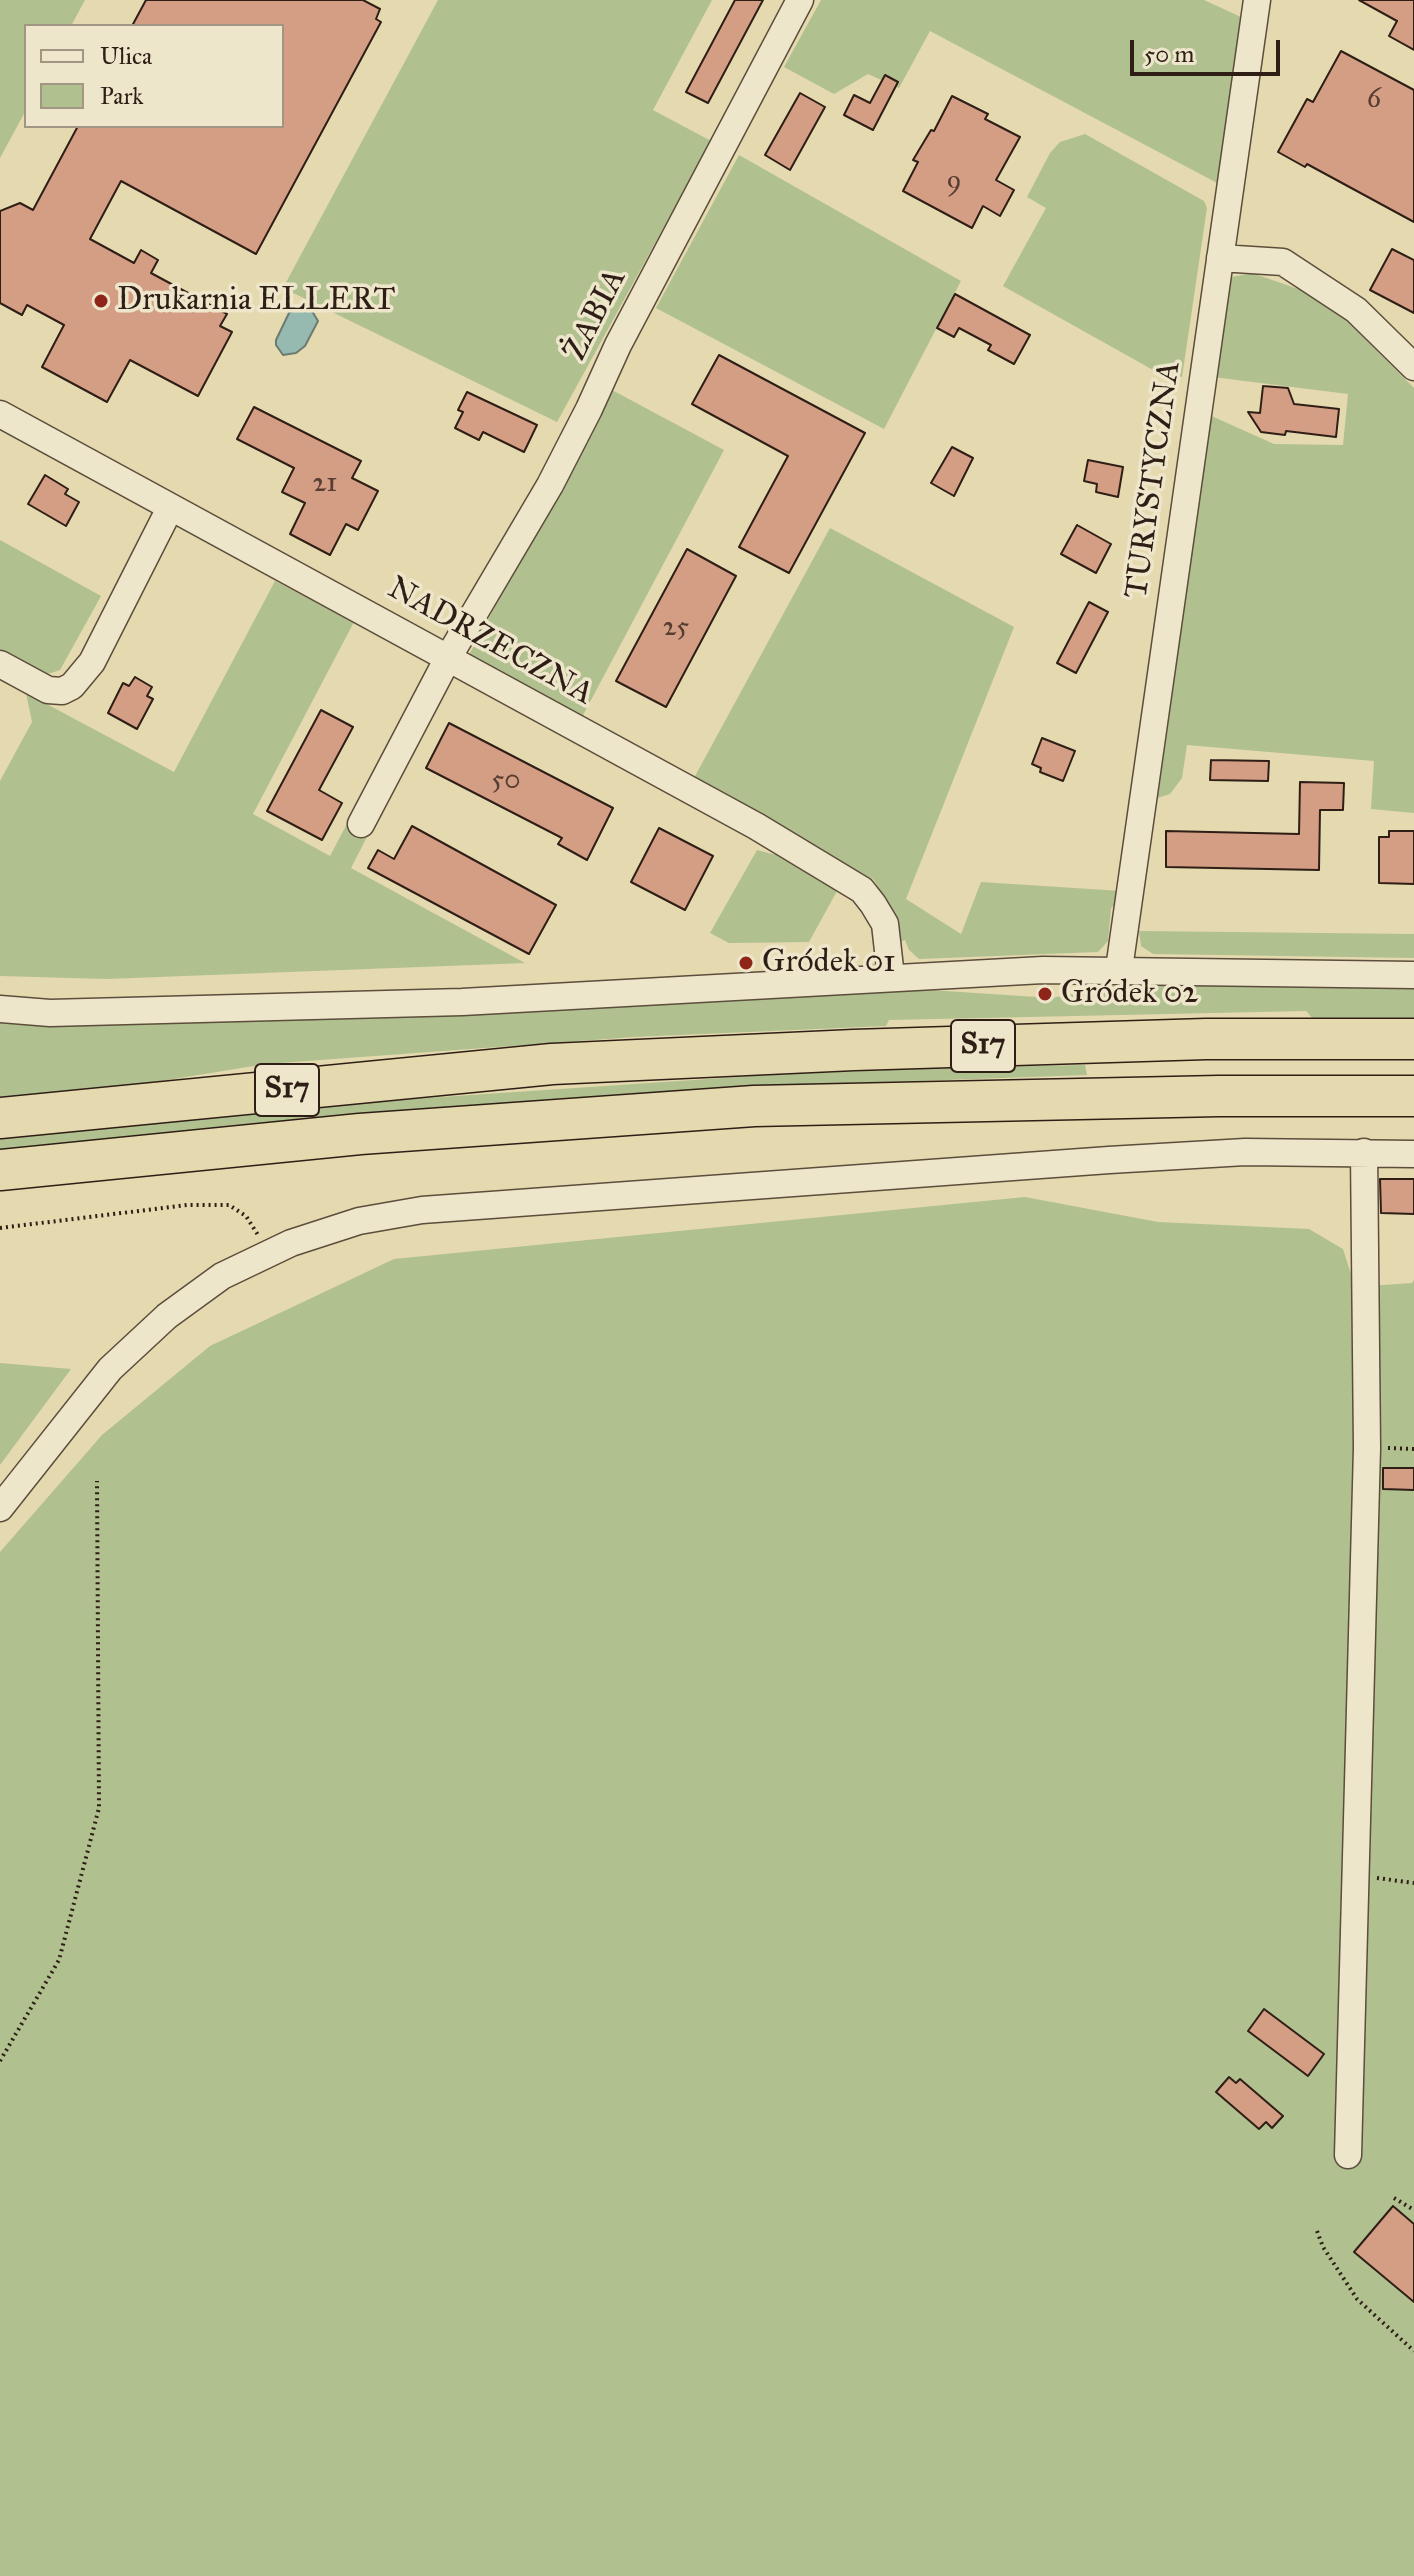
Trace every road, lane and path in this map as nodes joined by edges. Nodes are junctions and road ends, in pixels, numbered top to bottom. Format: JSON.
{"nodes":[{"id":1,"x":800,"y":0,"type":"edge"},
{"id":2,"x":1257,"y":0,"type":"edge"},
{"id":3,"x":1220,"y":258,"type":"junction"},
{"id":4,"x":1414,"y":367,"type":"edge"},
{"id":5,"x":0,"y":414,"type":"edge"},
{"id":6,"x":170,"y":508,"type":"junction"},
{"id":7,"x":448,"y":658,"type":"junction"},
{"id":8,"x":0,"y":664,"type":"edge"},
{"id":9,"x":361,"y":824,"type":"dead end"},
{"id":10,"x":1119,"y":969,"type":"junction"},
{"id":11,"x":1414,"y":975,"type":"edge"},
{"id":12,"x":891,"y":977,"type":"junction"},
{"id":13,"x":0,"y":1009,"type":"edge"},
{"id":14,"x":1414,"y":1039,"type":"edge"},
{"id":15,"x":1414,"y":1096,"type":"edge"},
{"id":16,"x":7,"y":1115,"type":"edge"},
{"id":17,"x":1364,"y":1152,"type":"junction"},
{"id":18,"x":1414,"y":1154,"type":"edge"},
{"id":19,"x":0,"y":1170,"type":"edge"},
{"id":20,"x":0,"y":1228,"type":"edge"},
{"id":21,"x":270,"y":1253,"type":"junction"},
{"id":22,"x":97,"y":1481,"type":"dead end"},
{"id":23,"x":0,"y":1508,"type":"edge"},
{"id":24,"x":1356,"y":1875,"type":"junction"},
{"id":25,"x":1414,"y":1883,"type":"edge"},
{"id":26,"x":0,"y":2061,"type":"edge"},
{"id":27,"x":1348,"y":2155,"type":"dead end"},
{"id":28,"x":1394,"y":2198,"type":"dead end"},
{"id":29,"x":1414,"y":2210,"type":"edge"},
{"id":30,"x":1317,"y":2231,"type":"dead end"},
{"id":31,"x":1414,"y":2351,"type":"edge"}],
"edges":[{"from":1,"to":7,"type":"street","name":"ŻABIA"},
{"from":2,"to":3,"type":"street","name":"TURYSTYCZNA"},
{"from":3,"to":4,"type":"street"},
{"from":3,"to":10,"type":"street","name":"TURYSTYCZNA"},
{"from":5,"to":6,"type":"street","name":"NADRZECZNA"},
{"from":6,"to":7,"type":"street","name":"NADRZECZNA"},
{"from":6,"to":8,"type":"street"},
{"from":7,"to":9,"type":"street","name":"ŻABIA"},
{"from":7,"to":12,"type":"street","name":"NADRZECZNA"},
{"from":10,"to":11,"type":"street"},
{"from":10,"to":12,"type":"street"},
{"from":12,"to":13,"type":"street"},
{"from":14,"to":16,"type":"highway","number":"S17"},
{"from":15,"to":19,"type":"highway","number":"S17"},
{"from":17,"to":18,"type":"street"},
{"from":17,"to":21,"type":"street"},
{"from":17,"to":24,"type":"street"},
{"from":20,"to":21,"type":"path"},
{"from":21,"to":23,"type":"street"},
{"from":22,"to":26,"type":"path"},
{"from":24,"to":25,"type":"path"},
{"from":24,"to":27,"type":"street"},
{"from":28,"to":29,"type":"path"},
{"from":30,"to":31,"type":"path"}]}
